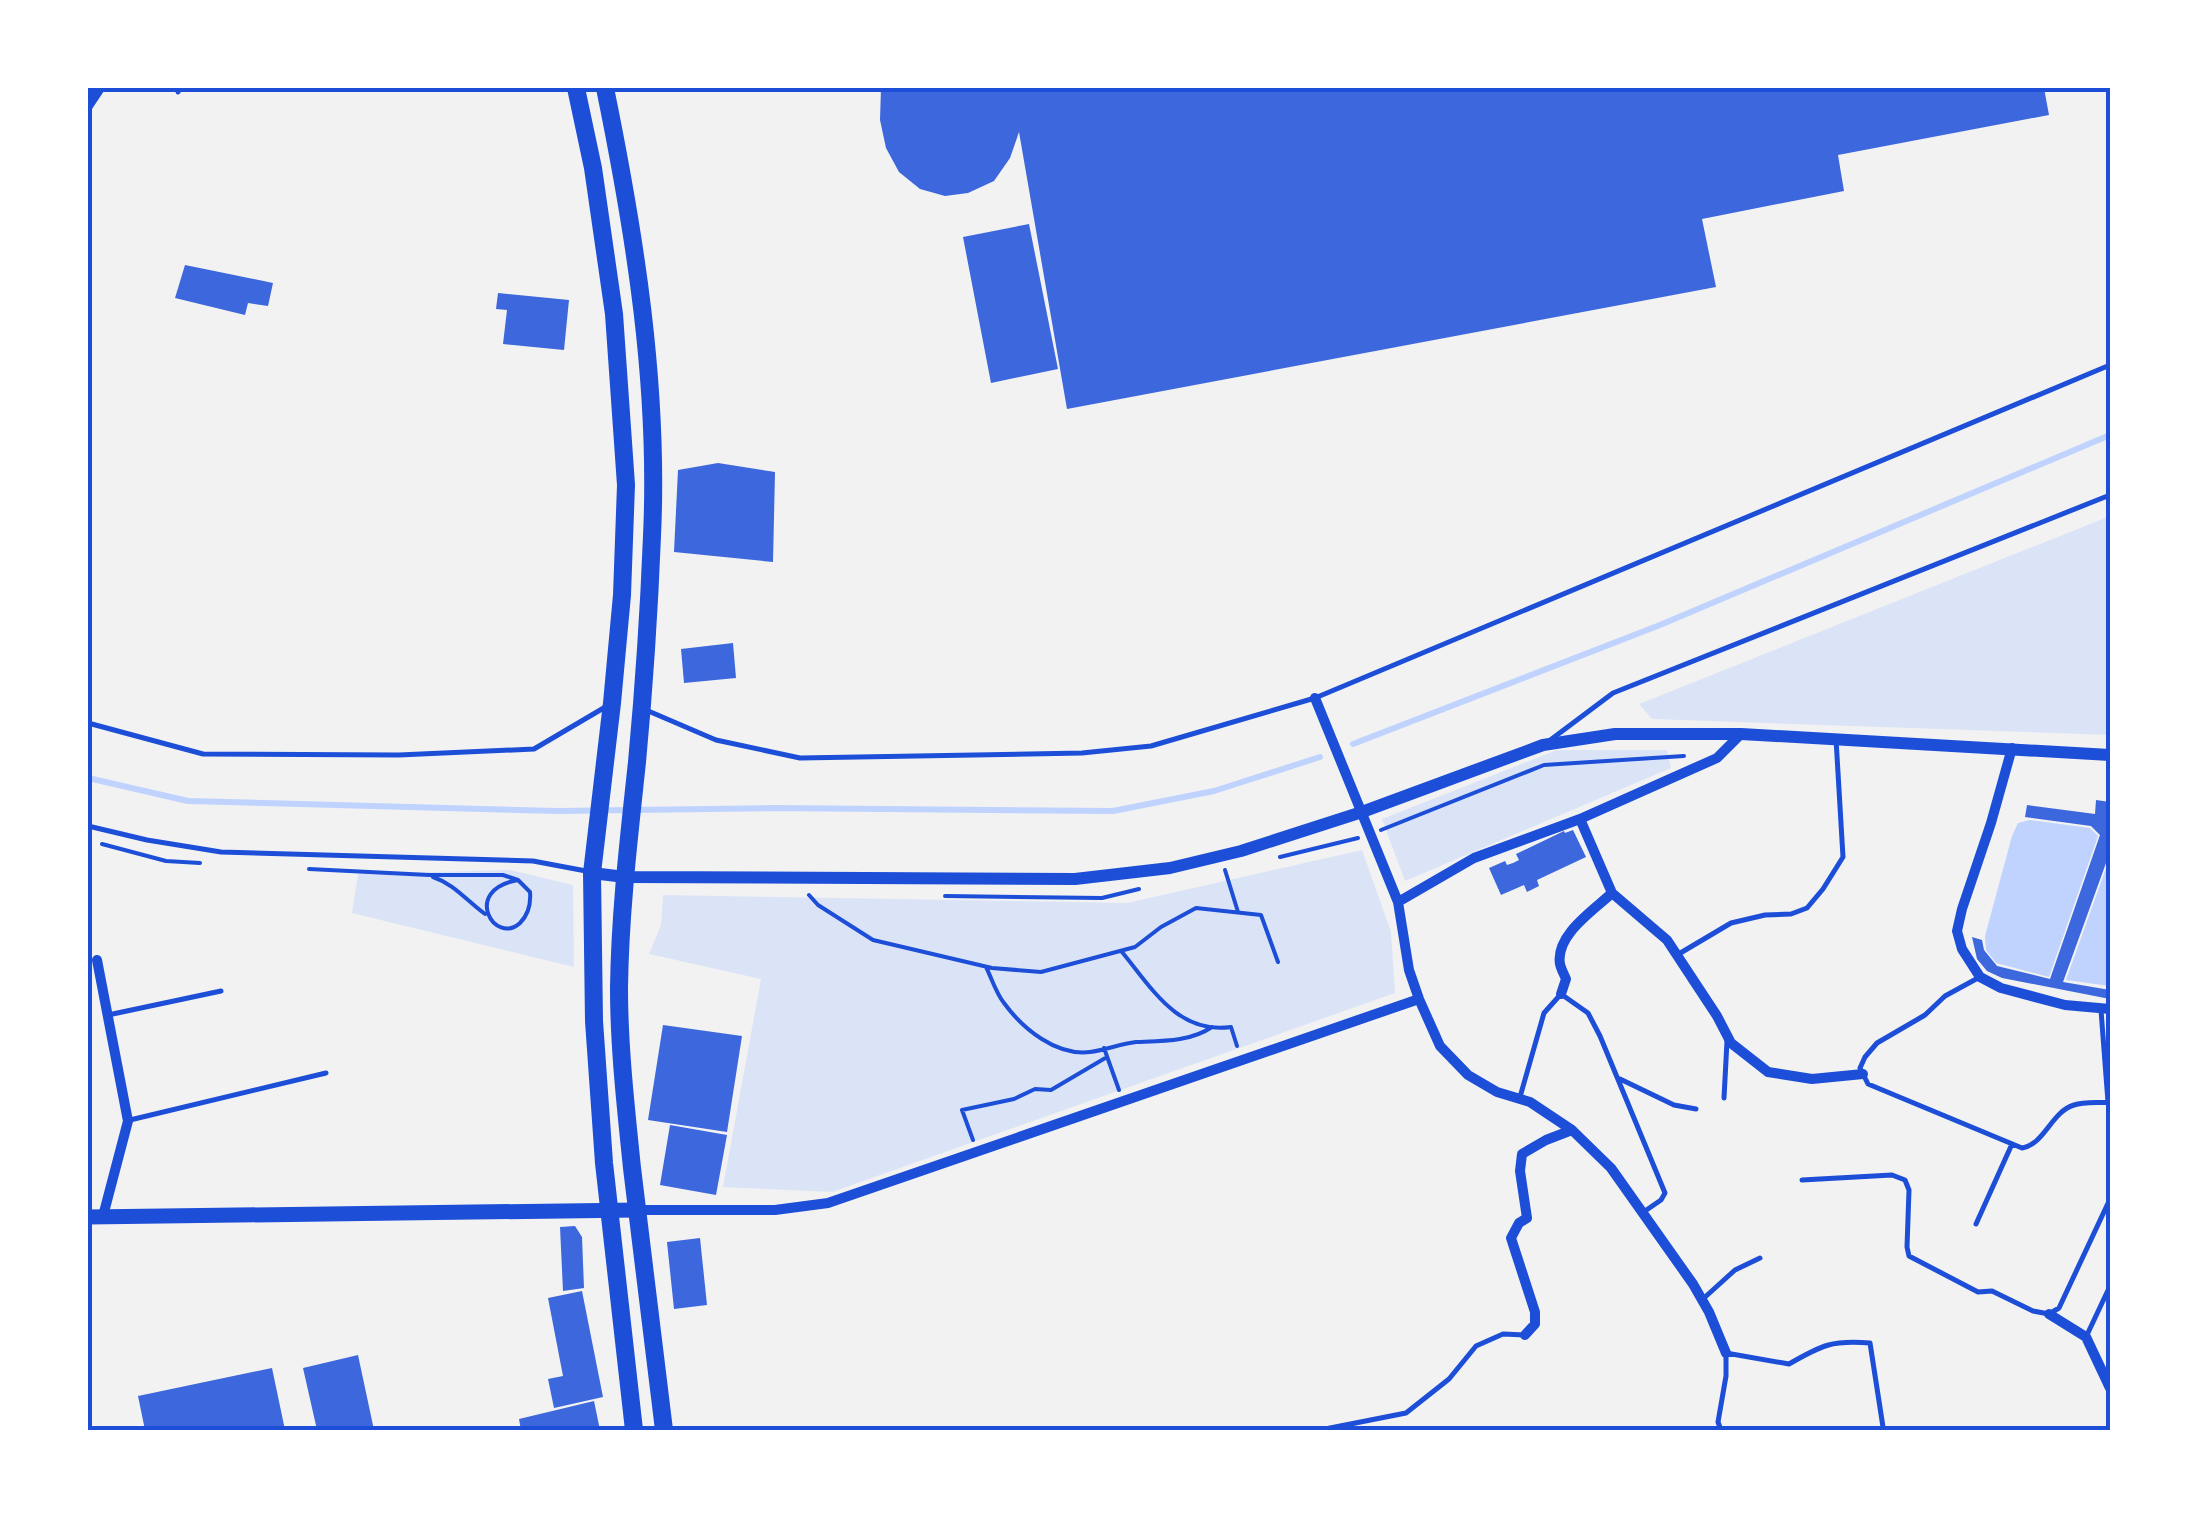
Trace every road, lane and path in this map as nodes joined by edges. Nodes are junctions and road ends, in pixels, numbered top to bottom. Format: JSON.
{"nodes":[{"id":1,"x":100,"y":88,"type":"edge"},
{"id":2,"x":576,"y":88,"type":"edge"},
{"id":3,"x":605,"y":88,"type":"edge"},
{"id":4,"x":88,"y":106,"type":"edge"},
{"id":5,"x":2110,"y":365,"type":"edge"},
{"id":6,"x":2110,"y":495,"type":"edge"},
{"id":7,"x":1315,"y":698,"type":"junction"},
{"id":8,"x":612,"y":703,"type":"junction"},
{"id":9,"x":641,"y":708,"type":"junction"},
{"id":10,"x":88,"y":723,"type":"edge"},
{"id":11,"x":1740,"y":734,"type":"junction"},
{"id":12,"x":1836,"y":739,"type":"junction"},
{"id":13,"x":1543,"y":746,"type":"junction"},
{"id":14,"x":2012,"y":748,"type":"junction"},
{"id":15,"x":2110,"y":755,"type":"edge"},
{"id":16,"x":1717,"y":758,"type":"junction"},
{"id":17,"x":1362,"y":812,"type":"junction"},
{"id":18,"x":1580,"y":819,"type":"junction"},
{"id":19,"x":88,"y":826,"type":"edge"},
{"id":20,"x":1371,"y":834,"type":"junction"},
{"id":21,"x":1278,"y":858,"type":"dead end"},
{"id":22,"x":1225,"y":870,"type":"dead end"},
{"id":23,"x":592,"y":872,"type":"junction"},
{"id":24,"x":429,"y":875,"type":"dead end"},
{"id":25,"x":624,"y":877,"type":"junction"},
{"id":26,"x":1154,"y":886,"type":"dead end"},
{"id":27,"x":1612,"y":894,"type":"junction"},
{"id":28,"x":829,"y":896,"type":"dead end"},
{"id":29,"x":946,"y":896,"type":"dead end"},
{"id":30,"x":1398,"y":902,"type":"junction"},
{"id":31,"x":1238,"y":912,"type":"junction"},
{"id":32,"x":489,"y":917,"type":"junction"},
{"id":33,"x":1122,"y":952,"type":"junction"},
{"id":34,"x":1677,"y":954,"type":"junction"},
{"id":35,"x":97,"y":960,"type":"dead end"},
{"id":36,"x":1278,"y":962,"type":"dead end"},
{"id":37,"x":986,"y":967,"type":"junction"},
{"id":38,"x":1980,"y":977,"type":"junction"},
{"id":39,"x":221,"y":991,"type":"dead end"},
{"id":40,"x":1561,"y":994,"type":"junction"},
{"id":41,"x":1419,"y":999,"type":"junction"},
{"id":42,"x":2106,"y":1009,"type":"edge"},
{"id":43,"x":108,"y":1014,"type":"junction"},
{"id":44,"x":1212,"y":1027,"type":"junction"},
{"id":45,"x":1726,"y":1033,"type":"junction"},
{"id":46,"x":1104,"y":1048,"type":"junction"},
{"id":47,"x":1108,"y":1057,"type":"junction"},
{"id":48,"x":1241,"y":1060,"type":"junction"},
{"id":49,"x":326,"y":1073,"type":"dead end"},
{"id":50,"x":1863,"y":1074,"type":"junction"},
{"id":51,"x":1617,"y":1078,"type":"junction"},
{"id":52,"x":1520,"y":1098,"type":"junction"},
{"id":53,"x":1724,"y":1098,"type":"dead end"},
{"id":54,"x":1123,"y":1101,"type":"junction"},
{"id":55,"x":2108,"y":1102,"type":"junction"},
{"id":56,"x":1696,"y":1109,"type":"dead end"},
{"id":57,"x":2110,"y":1112,"type":"edge"},
{"id":58,"x":128,"y":1120,"type":"junction"},
{"id":59,"x":1572,"y":1130,"type":"junction"},
{"id":60,"x":2012,"y":1144,"type":"junction"},
{"id":61,"x":977,"y":1152,"type":"junction"},
{"id":62,"x":1802,"y":1180,"type":"dead end"},
{"id":63,"x":2110,"y":1199,"type":"edge"},
{"id":64,"x":610,"y":1209,"type":"junction"},
{"id":65,"x":637,"y":1210,"type":"junction"},
{"id":66,"x":1642,"y":1212,"type":"junction"},
{"id":67,"x":95,"y":1216,"type":"edge"},
{"id":68,"x":1976,"y":1224,"type":"dead end"},
{"id":69,"x":1760,"y":1258,"type":"dead end"},
{"id":70,"x":2110,"y":1286,"type":"edge"},
{"id":71,"x":1702,"y":1300,"type":"junction"},
{"id":72,"x":2049,"y":1314,"type":"junction"},
{"id":73,"x":1525,"y":1335,"type":"joint"},
{"id":74,"x":2086,"y":1337,"type":"junction"},
{"id":75,"x":1726,"y":1353,"type":"junction"},
{"id":76,"x":2110,"y":1388,"type":"edge"},
{"id":77,"x":1883,"y":1427,"type":"dead end"},
{"id":78,"x":634,"y":1430,"type":"edge"},
{"id":79,"x":664,"y":1430,"type":"edge"},
{"id":80,"x":1320,"y":1430,"type":"edge"},
{"id":81,"x":1721,"y":1430,"type":"edge"}],
"edges":[{"from":1,"to":4,"type":"street"},
{"from":2,"to":8,"type":"main road"},
{"from":3,"to":9,"type":"main road"},
{"from":5,"to":7,"type":"lane"},
{"from":6,"to":13,"type":"lane"},
{"from":7,"to":9,"type":"lane"},
{"from":7,"to":17,"type":"street"},
{"from":8,"to":9,"type":"lane"},
{"from":8,"to":10,"type":"lane"},
{"from":8,"to":23,"type":"main road"},
{"from":9,"to":25,"type":"main road"},
{"from":11,"to":12,"type":"street"},
{"from":11,"to":13,"type":"street"},
{"from":11,"to":16,"type":"street"},
{"from":12,"to":14,"type":"street"},
{"from":12,"to":34,"type":"lane"},
{"from":13,"to":17,"type":"street"},
{"from":14,"to":15,"type":"street"},
{"from":14,"to":38,"type":"street"},
{"from":16,"to":18,"type":"street"},
{"from":16,"to":20,"type":"path"},
{"from":17,"to":20,"type":"street"},
{"from":17,"to":25,"type":"street"},
{"from":18,"to":27,"type":"street"},
{"from":18,"to":30,"type":"street"},
{"from":19,"to":23,"type":"lane"},
{"from":20,"to":21,"type":"path"},
{"from":20,"to":30,"type":"street"},
{"from":22,"to":31,"type":"path"},
{"from":23,"to":25,"type":"street"},
{"from":23,"to":64,"type":"main road"},
{"from":24,"to":32,"type":"path"},
{"from":25,"to":65,"type":"main road"},
{"from":26,"to":29,"type":"path"},
{"from":27,"to":34,"type":"street"},
{"from":27,"to":40,"type":"street"},
{"from":28,"to":37,"type":"path"},
{"from":30,"to":41,"type":"street"},
{"from":31,"to":33,"type":"path"},
{"from":31,"to":36,"type":"path"},
{"from":32,"to":32,"type":"path"},
{"from":33,"to":37,"type":"path"},
{"from":33,"to":44,"type":"path"},
{"from":34,"to":45,"type":"street"},
{"from":35,"to":43,"type":"street"},
{"from":37,"to":46,"type":"path"},
{"from":38,"to":42,"type":"street"},
{"from":38,"to":50,"type":"lane"},
{"from":39,"to":43,"type":"lane"},
{"from":40,"to":51,"type":"lane"},
{"from":40,"to":52,"type":"lane"},
{"from":41,"to":48,"type":"street"},
{"from":41,"to":52,"type":"street"},
{"from":42,"to":55,"type":"lane"},
{"from":43,"to":58,"type":"street"},
{"from":44,"to":46,"type":"path"},
{"from":44,"to":48,"type":"path"},
{"from":45,"to":50,"type":"street"},
{"from":45,"to":53,"type":"lane"},
{"from":46,"to":47,"type":"path"},
{"from":47,"to":54,"type":"path"},
{"from":47,"to":61,"type":"path"},
{"from":48,"to":54,"type":"street"},
{"from":49,"to":58,"type":"lane"},
{"from":50,"to":60,"type":"lane"},
{"from":51,"to":56,"type":"lane"},
{"from":51,"to":66,"type":"lane"},
{"from":52,"to":59,"type":"street"},
{"from":54,"to":61,"type":"street"},
{"from":55,"to":57,"type":"lane"},
{"from":55,"to":60,"type":"lane"},
{"from":58,"to":67,"type":"street"},
{"from":59,"to":66,"type":"street"},
{"from":59,"to":73,"type":"street"},
{"from":60,"to":68,"type":"lane"},
{"from":61,"to":65,"type":"street"},
{"from":62,"to":72,"type":"lane"},
{"from":63,"to":72,"type":"lane"},
{"from":64,"to":65,"type":"main road"},
{"from":64,"to":67,"type":"main road"},
{"from":64,"to":78,"type":"main road"},
{"from":65,"to":79,"type":"main road"},
{"from":66,"to":71,"type":"street"},
{"from":69,"to":71,"type":"lane"},
{"from":70,"to":74,"type":"lane"},
{"from":71,"to":75,"type":"street"},
{"from":72,"to":74,"type":"street"},
{"from":73,"to":80,"type":"lane"},
{"from":74,"to":76,"type":"street"},
{"from":75,"to":77,"type":"lane"},
{"from":75,"to":81,"type":"lane"}]}
